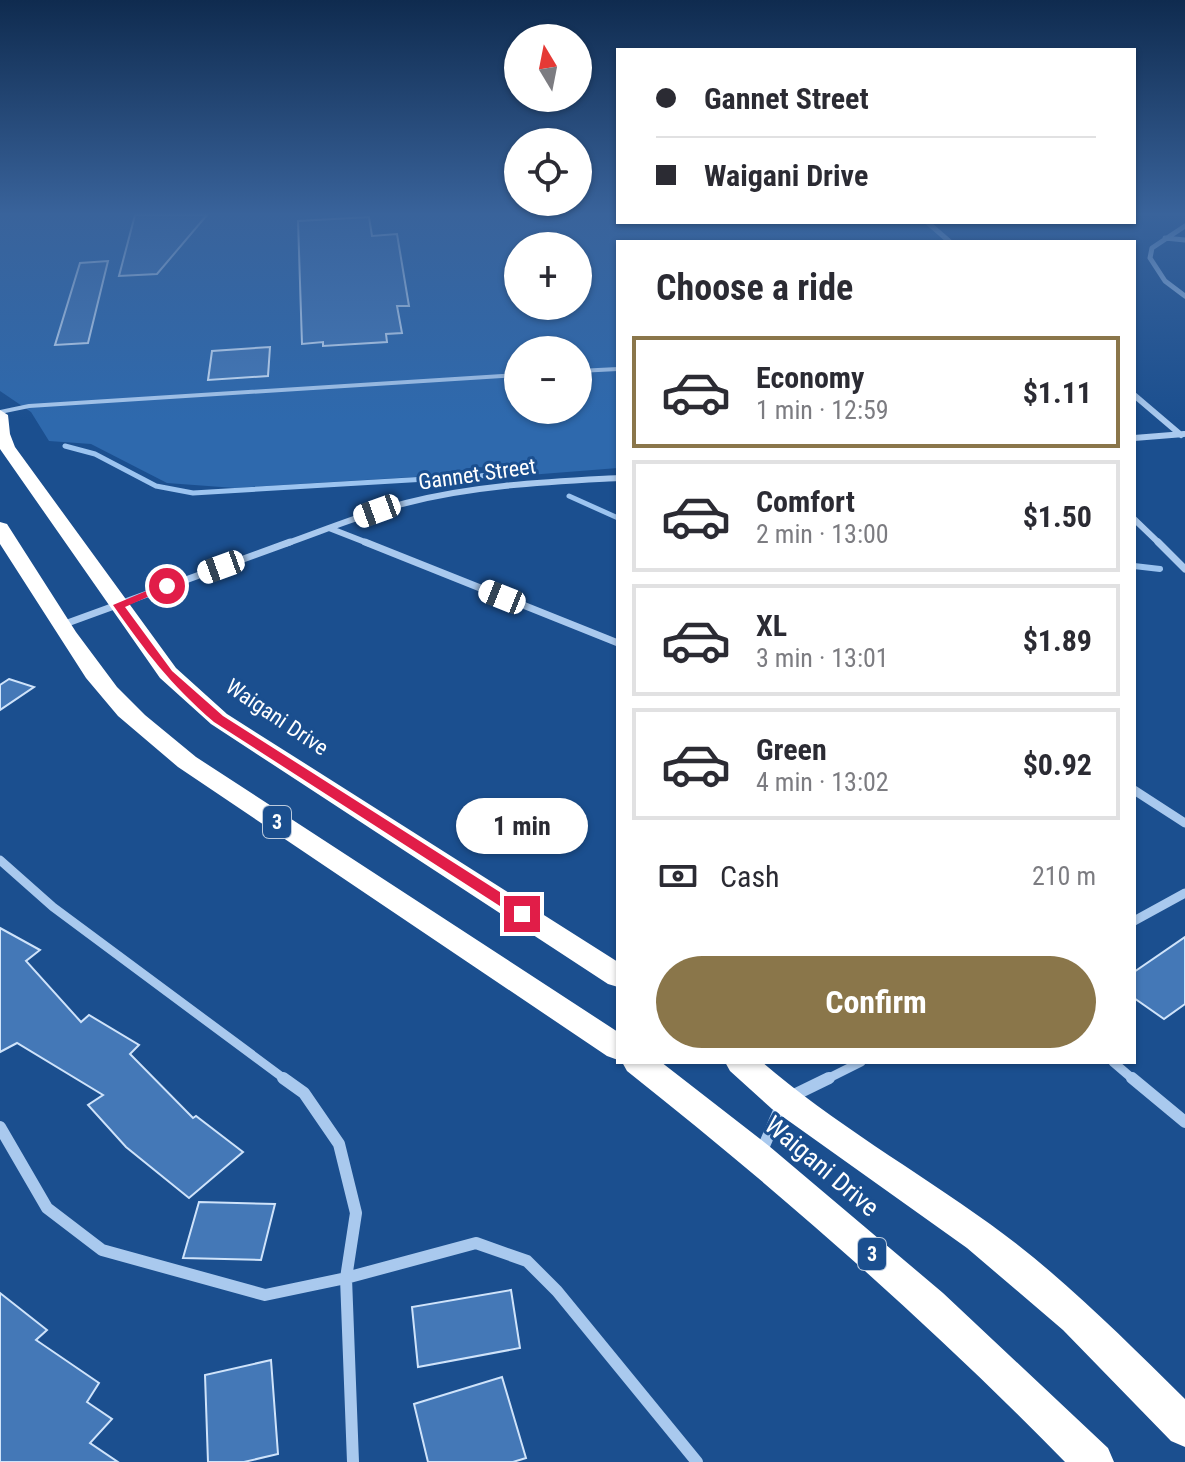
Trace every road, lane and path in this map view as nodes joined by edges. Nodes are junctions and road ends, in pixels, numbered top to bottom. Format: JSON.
{"nodes":[{"id":1,"x":1168,"y":283,"type":"edge"},
{"id":2,"x":1185,"y":296,"type":"edge"},
{"id":3,"x":616,"y":369,"type":"edge"},
{"id":4,"x":592,"y":370,"type":"edge"},
{"id":5,"x":504,"y":376,"type":"edge"},
{"id":6,"x":1136,"y":397,"type":"edge"},
{"id":7,"x":0,"y":413,"type":"edge"},
{"id":8,"x":1183,"y":435,"type":"edge"},
{"id":9,"x":1136,"y":438,"type":"edge"},
{"id":10,"x":616,"y":478,"type":"edge"},
{"id":11,"x":1136,"y":521,"type":"edge"},
{"id":12,"x":0,"y":528,"type":"edge"},
{"id":13,"x":329,"y":528,"type":"junction"},
{"id":14,"x":1185,"y":569,"type":"edge"},
{"id":15,"x":119,"y":605,"type":"junction"},
{"id":16,"x":61,"y":625,"type":"junction"},
{"id":17,"x":616,"y":642,"type":"edge"},
{"id":18,"x":1136,"y":791,"type":"edge"},
{"id":19,"x":1185,"y":823,"type":"edge"},
{"id":20,"x":0,"y":860,"type":"edge"},
{"id":21,"x":1185,"y":893,"type":"edge"},
{"id":22,"x":1136,"y":920,"type":"edge"},
{"id":23,"x":616,"y":975,"type":"edge"},
{"id":24,"x":616,"y":1047,"type":"edge"},
{"id":25,"x":641,"y":1064,"type":"edge"},
{"id":26,"x":743,"y":1064,"type":"edge"},
{"id":27,"x":857,"y":1064,"type":"edge"},
{"id":28,"x":1115,"y":1064,"type":"edge"},
{"id":29,"x":784,"y":1100,"type":"junction"},
{"id":30,"x":1185,"y":1122,"type":"edge"},
{"id":31,"x":0,"y":1127,"type":"edge"},
{"id":32,"x":760,"y":1155,"type":"junction"},
{"id":33,"x":346,"y":1278,"type":"junction"},
{"id":34,"x":1185,"y":1427,"type":"edge"},
{"id":35,"x":353,"y":1462,"type":"edge"},
{"id":36,"x":697,"y":1462,"type":"edge"},
{"id":37,"x":1094,"y":1462,"type":"edge"}],
"edges":[{"from":1,"to":2,"type":"street"},
{"from":3,"to":4,"type":"lane"},
{"from":5,"to":7,"type":"lane"},
{"from":6,"to":8,"type":"street"},
{"from":7,"to":15,"type":"highway","name":"Waigani Drive"},
{"from":8,"to":9,"type":"street"},
{"from":10,"to":13,"type":"street","name":"Gannet Street"},
{"from":11,"to":14,"type":"street"},
{"from":12,"to":16,"type":"highway","number":"3"},
{"from":13,"to":15,"type":"street","name":"Gannet Street"},
{"from":13,"to":17,"type":"street"},
{"from":15,"to":16,"type":"street","name":"Gannet Street"},
{"from":15,"to":23,"type":"highway","name":"Waigani Drive"},
{"from":16,"to":24,"type":"highway","number":"3"},
{"from":18,"to":19,"type":"street"},
{"from":20,"to":33,"type":"street"},
{"from":21,"to":22,"type":"street"},
{"from":25,"to":32,"type":"highway","name":"Waigani Drive","number":"3"},
{"from":26,"to":29,"type":"highway","name":"Waigani Drive"},
{"from":27,"to":29,"type":"street"},
{"from":28,"to":30,"type":"street"},
{"from":29,"to":32,"type":"street"},
{"from":29,"to":34,"type":"highway","name":"Waigani Drive"},
{"from":31,"to":33,"type":"street"},
{"from":32,"to":37,"type":"highway","name":"Waigani Drive","number":"3"},
{"from":33,"to":35,"type":"street"},
{"from":33,"to":36,"type":"street"}]}
